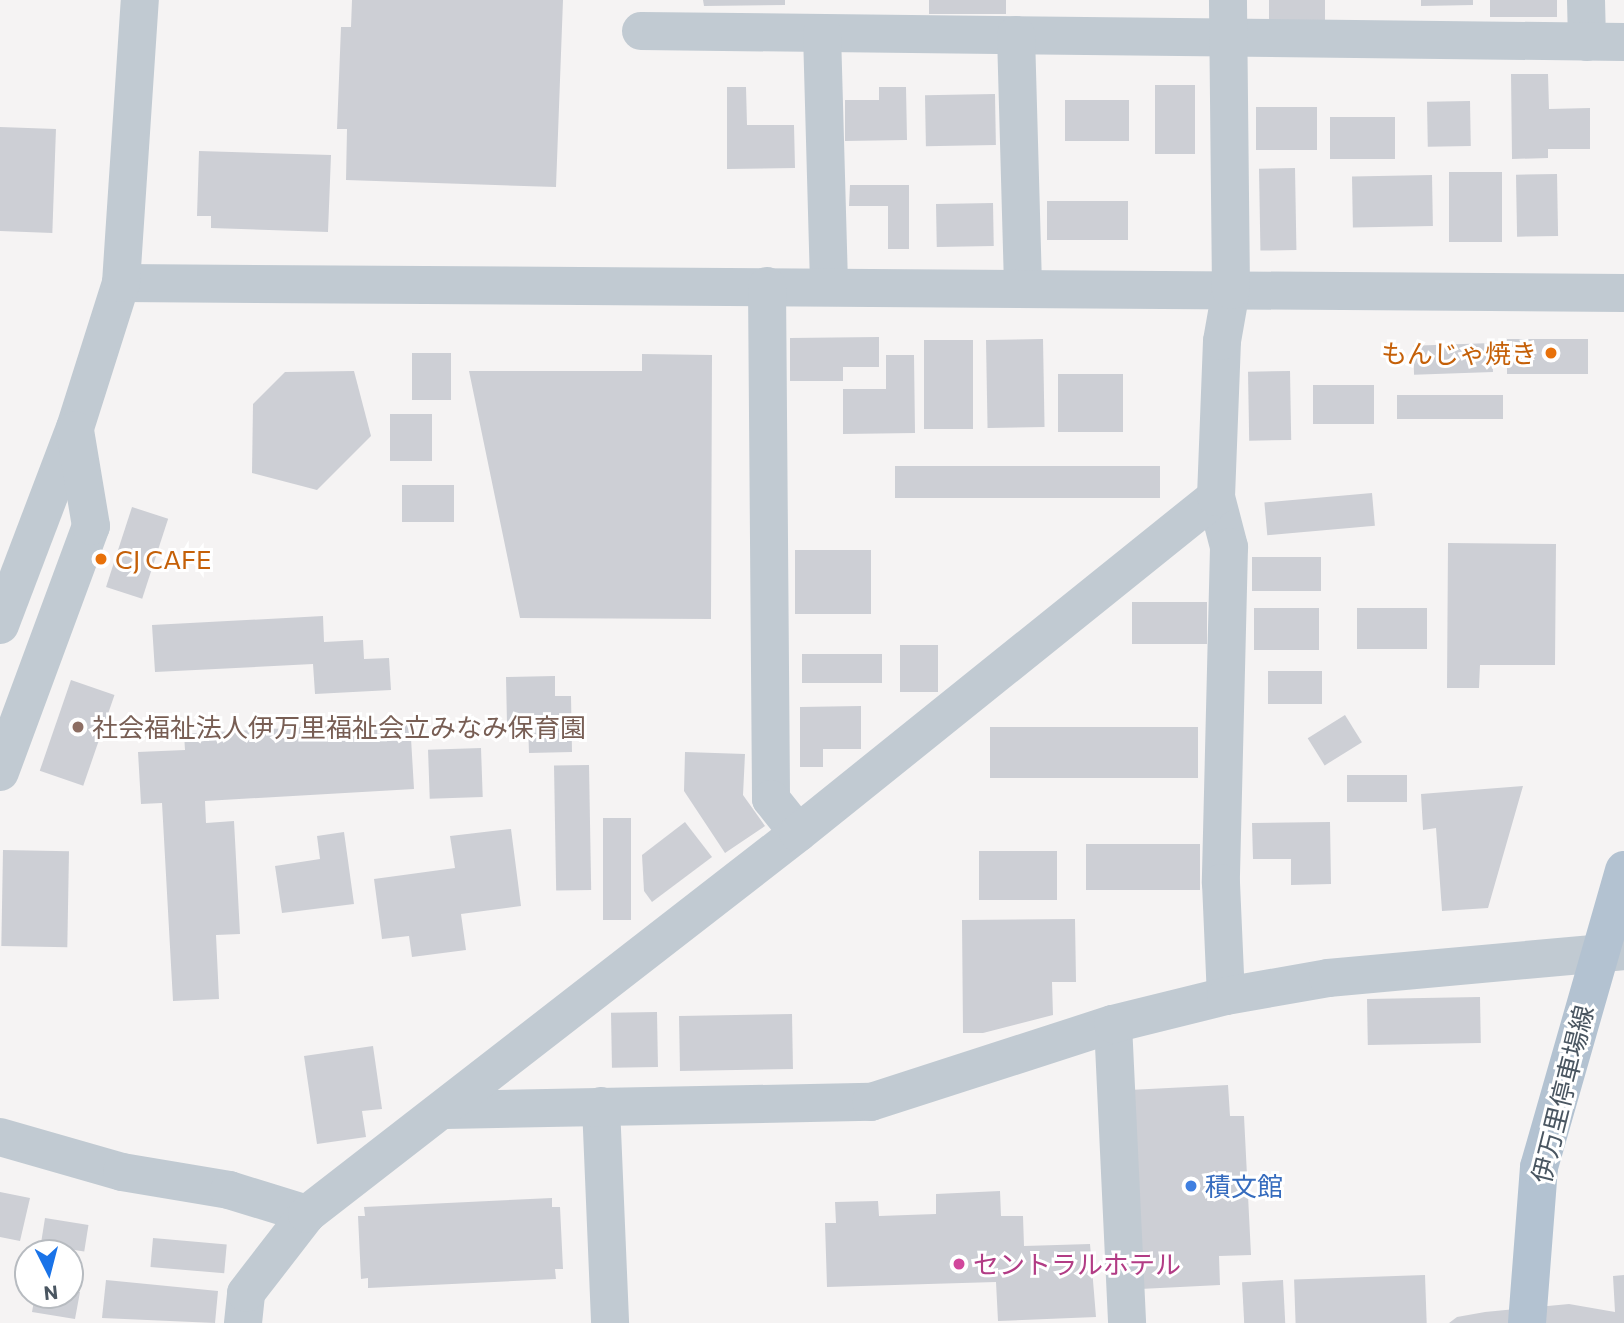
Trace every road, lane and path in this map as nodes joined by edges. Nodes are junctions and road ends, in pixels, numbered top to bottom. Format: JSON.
{"nodes":[{"id":1,"x":1228,"y":0,"type":"edge"},
{"id":2,"x":1586,"y":0,"type":"edge"},
{"id":3,"x":140,"y":3,"type":"edge"},
{"id":4,"x":911,"y":17,"type":"edge"},
{"id":5,"x":640,"y":31,"type":"dead end"},
{"id":6,"x":822,"y":33,"type":"junction"},
{"id":7,"x":1016,"y":35,"type":"junction"},
{"id":8,"x":1228,"y":38,"type":"junction"},
{"id":9,"x":1605,"y":42,"type":"edge"},
{"id":10,"x":121,"y":283,"type":"junction"},
{"id":11,"x":767,"y":286,"type":"junction"},
{"id":12,"x":828,"y":286,"type":"junction"},
{"id":13,"x":1023,"y":288,"type":"junction"},
{"id":14,"x":1231,"y":290,"type":"junction"},
{"id":15,"x":1624,"y":293,"type":"edge"},
{"id":16,"x":75,"y":428,"type":"junction"},
{"id":17,"x":1216,"y":497,"type":"junction"},
{"id":18,"x":0,"y":625,"type":"edge"},
{"id":19,"x":0,"y":772,"type":"edge"},
{"id":20,"x":798,"y":833,"type":"junction"},
{"id":21,"x":1624,"y":870,"type":"edge"},
{"id":22,"x":1611,"y":952,"type":"edge"},
{"id":23,"x":1226,"y":996,"type":"junction"},
{"id":24,"x":1113,"y":1024,"type":"junction"},
{"id":25,"x":601,"y":1106,"type":"junction"},
{"id":26,"x":445,"y":1110,"type":"junction"},
{"id":27,"x":0,"y":1137,"type":"edge"},
{"id":28,"x":307,"y":1214,"type":"junction"},
{"id":29,"x":243,"y":1323,"type":"edge"},
{"id":30,"x":610,"y":1323,"type":"edge"},
{"id":31,"x":1126,"y":1323,"type":"edge"},
{"id":32,"x":1527,"y":1323,"type":"edge"}],
"edges":[{"from":1,"to":8,"type":"street"},
{"from":2,"to":9,"type":"street"},
{"from":3,"to":10,"type":"street"},
{"from":4,"to":6,"type":"street"},
{"from":4,"to":7,"type":"street"},
{"from":5,"to":6,"type":"street"},
{"from":6,"to":12,"type":"street"},
{"from":7,"to":8,"type":"street"},
{"from":7,"to":13,"type":"street"},
{"from":8,"to":9,"type":"street"},
{"from":8,"to":14,"type":"street"},
{"from":10,"to":11,"type":"street"},
{"from":10,"to":16,"type":"street"},
{"from":11,"to":12,"type":"street"},
{"from":11,"to":20,"type":"street"},
{"from":12,"to":13,"type":"street"},
{"from":13,"to":14,"type":"street"},
{"from":14,"to":15,"type":"street"},
{"from":14,"to":17,"type":"street"},
{"from":16,"to":18,"type":"street"},
{"from":16,"to":19,"type":"street"},
{"from":17,"to":20,"type":"street"},
{"from":17,"to":23,"type":"street"},
{"from":20,"to":26,"type":"street"},
{"from":21,"to":22,"type":"main road","name":"伊万里停車場線"},
{"from":22,"to":23,"type":"street"},
{"from":22,"to":32,"type":"main road","name":"伊万里停車場線"},
{"from":23,"to":24,"type":"street"},
{"from":24,"to":25,"type":"street"},
{"from":24,"to":31,"type":"street"},
{"from":25,"to":26,"type":"street"},
{"from":25,"to":30,"type":"street"},
{"from":26,"to":28,"type":"street"},
{"from":27,"to":28,"type":"street"},
{"from":28,"to":29,"type":"street"}]}
